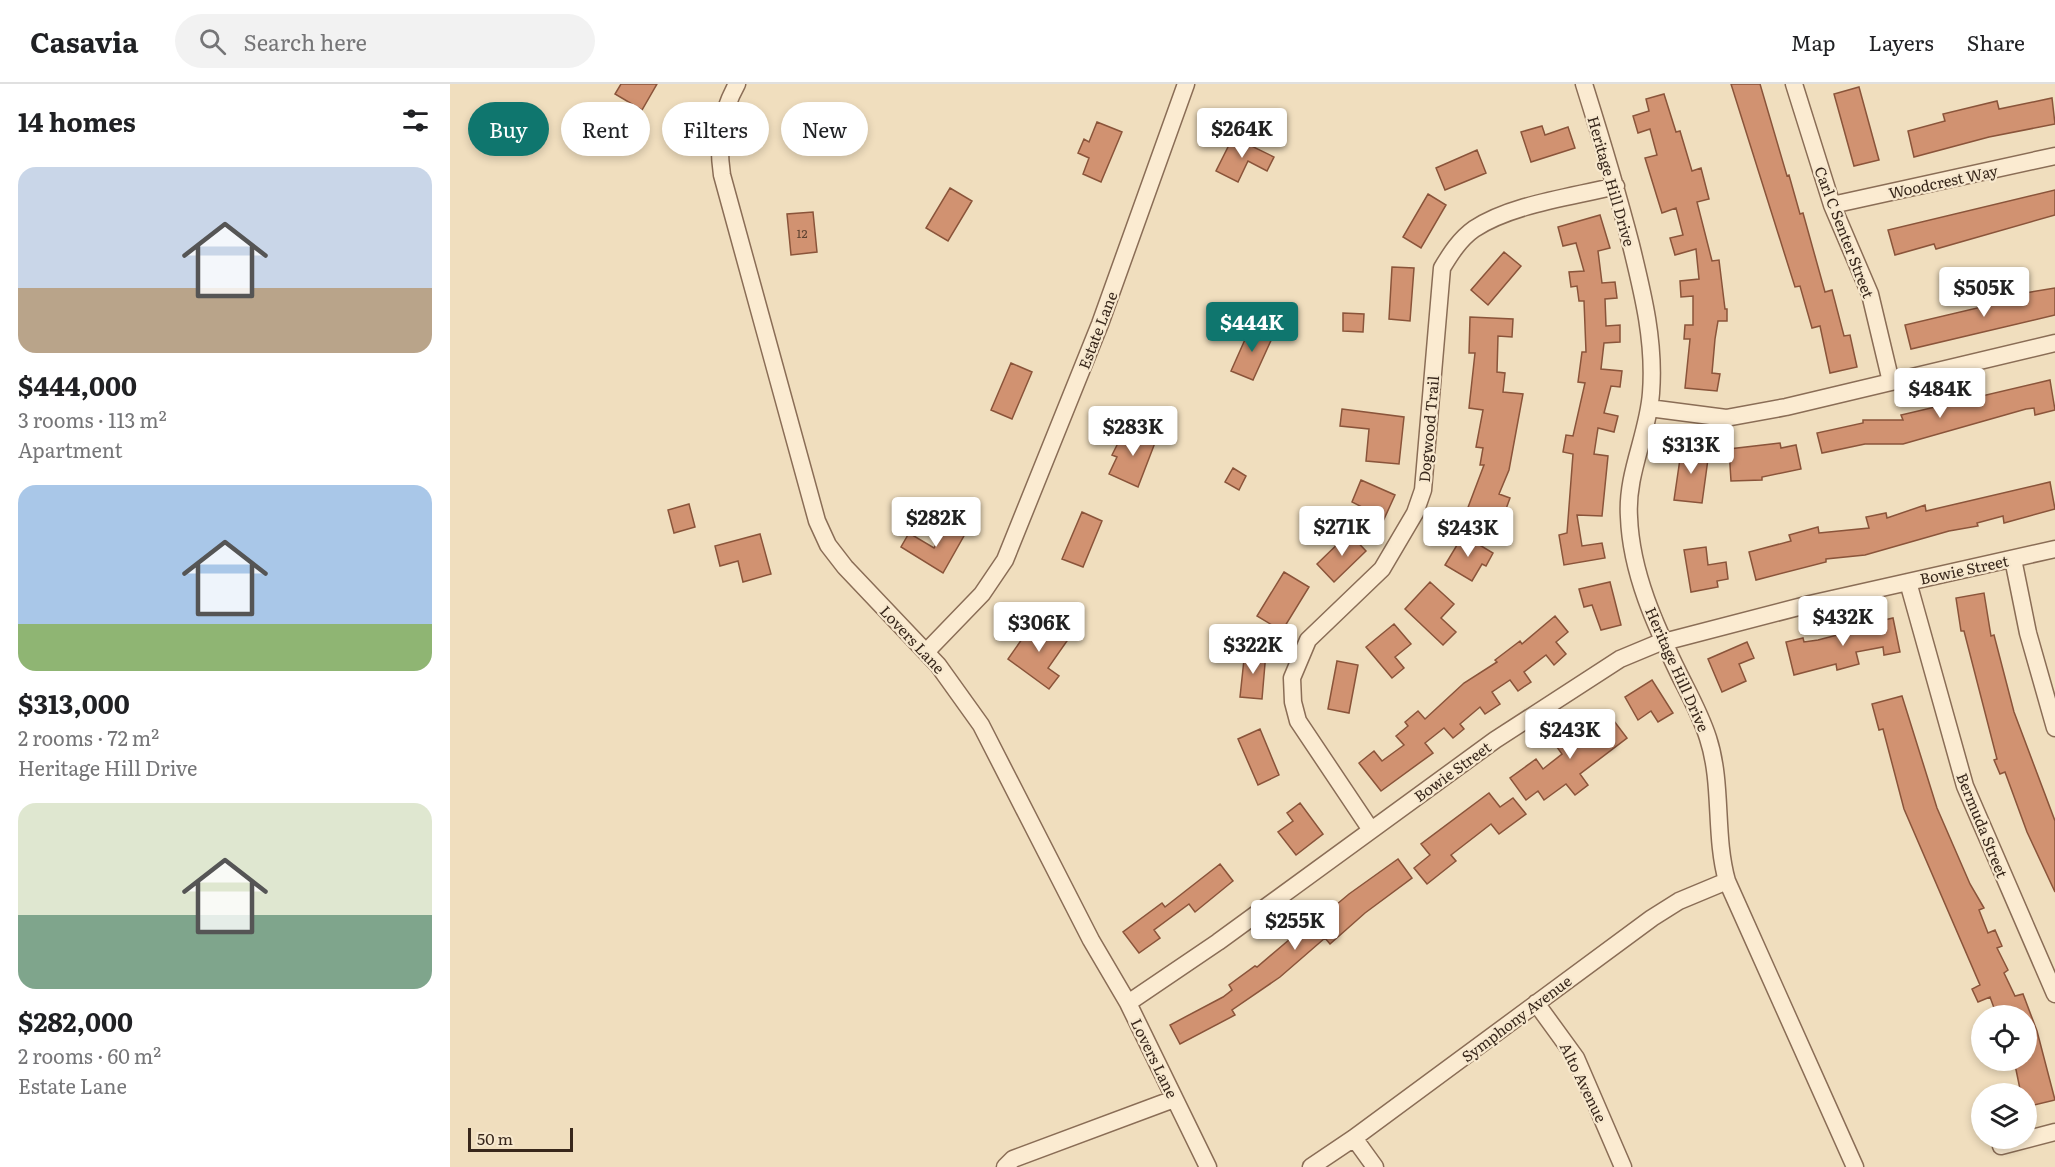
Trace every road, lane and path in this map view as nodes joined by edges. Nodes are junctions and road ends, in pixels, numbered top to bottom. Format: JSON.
{"nodes":[{"id":1,"x":737,"y":84,"type":"edge"},
{"id":2,"x":1186,"y":84,"type":"edge"},
{"id":3,"x":1584,"y":84,"type":"edge"},
{"id":4,"x":1794,"y":84,"type":"edge"},
{"id":5,"x":2055,"y":156,"type":"edge"},
{"id":6,"x":1616,"y":186,"type":"junction"},
{"id":7,"x":1832,"y":205,"type":"junction"},
{"id":8,"x":2055,"y":343,"type":"edge"},
{"id":9,"x":1890,"y":382,"type":"junction"},
{"id":10,"x":1649,"y":408,"type":"junction"},
{"id":11,"x":2055,"y":549,"type":"edge"},
{"id":12,"x":2013,"y":559,"type":"junction"},
{"id":13,"x":1908,"y":582,"type":"junction"},
{"id":14,"x":1664,"y":642,"type":"junction"},
{"id":15,"x":926,"y":652,"type":"junction"},
{"id":16,"x":2055,"y":728,"type":"edge"},
{"id":17,"x":1371,"y":830,"type":"junction"},
{"id":18,"x":1727,"y":881,"type":"junction"},
{"id":19,"x":2055,"y":994,"type":"edge"},
{"id":20,"x":1128,"y":1003,"type":"junction"},
{"id":21,"x":1536,"y":1003,"type":"junction"},
{"id":22,"x":1174,"y":1099,"type":"junction"},
{"id":23,"x":2055,"y":1132,"type":"edge"},
{"id":24,"x":2037,"y":1137,"type":"edge"},
{"id":25,"x":1354,"y":1138,"type":"junction"},
{"id":26,"x":1005,"y":1167,"type":"edge"},
{"id":27,"x":1208,"y":1167,"type":"edge"},
{"id":28,"x":1311,"y":1167,"type":"edge"},
{"id":29,"x":1375,"y":1167,"type":"edge"},
{"id":30,"x":1623,"y":1167,"type":"edge"},
{"id":31,"x":1855,"y":1167,"type":"edge"}],
"edges":[{"from":1,"to":15,"type":"street","name":"Lovers Lane"},
{"from":2,"to":15,"type":"street","name":"Estate Lane"},
{"from":3,"to":6,"type":"street","name":"Heritage Hill Drive"},
{"from":4,"to":7,"type":"street","name":"Carl C Senter Street"},
{"from":5,"to":7,"type":"street","name":"Woodcrest Way"},
{"from":6,"to":10,"type":"street","name":"Heritage Hill Drive"},
{"from":6,"to":17,"type":"street","name":"Dogwood Trail"},
{"from":7,"to":9,"type":"street","name":"Carl C Senter Street"},
{"from":8,"to":9,"type":"street"},
{"from":9,"to":10,"type":"street"},
{"from":10,"to":14,"type":"street","name":"Heritage Hill Drive"},
{"from":11,"to":12,"type":"street","name":"Bowie Street"},
{"from":12,"to":13,"type":"street","name":"Bowie Street"},
{"from":12,"to":16,"type":"street"},
{"from":13,"to":14,"type":"street","name":"Bowie Street"},
{"from":13,"to":19,"type":"street","name":"Bermuda Street"},
{"from":14,"to":17,"type":"street","name":"Bowie Street"},
{"from":14,"to":18,"type":"street","name":"Heritage Hill Drive"},
{"from":15,"to":20,"type":"street","name":"Lovers Lane"},
{"from":17,"to":20,"type":"street","name":"Bowie Street"},
{"from":18,"to":21,"type":"street","name":"Symphony Avenue"},
{"from":18,"to":31,"type":"street","name":"Heritage Hill Drive"},
{"from":20,"to":22,"type":"street","name":"Lovers Lane"},
{"from":21,"to":25,"type":"street","name":"Symphony Avenue"},
{"from":21,"to":30,"type":"street","name":"Alto Avenue"},
{"from":22,"to":26,"type":"street"},
{"from":22,"to":27,"type":"street","name":"Lovers Lane"},
{"from":23,"to":24,"type":"street"},
{"from":25,"to":28,"type":"street","name":"Symphony Avenue"},
{"from":25,"to":29,"type":"street"}]}
